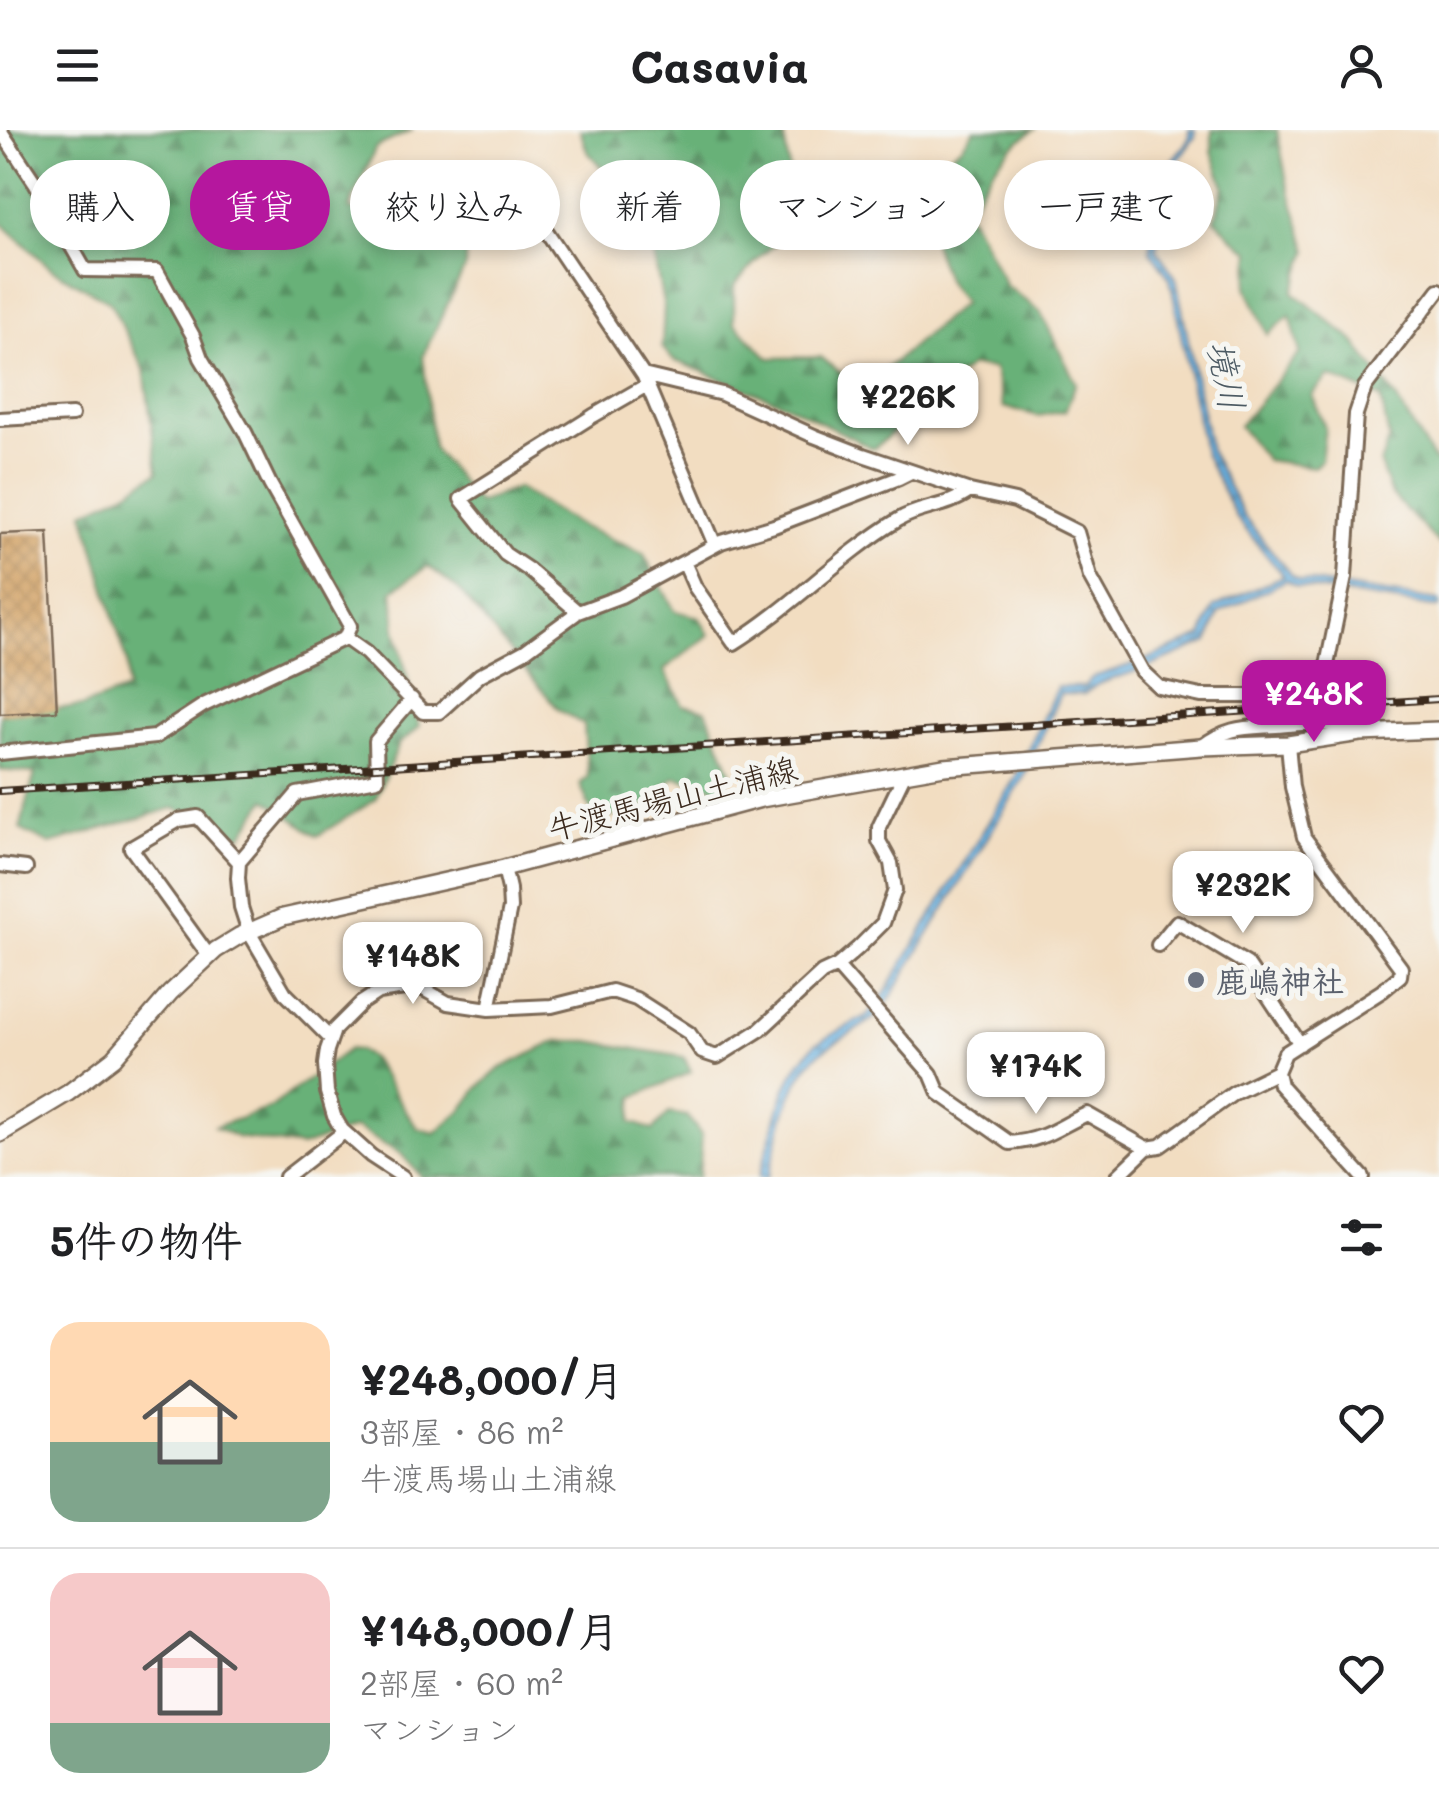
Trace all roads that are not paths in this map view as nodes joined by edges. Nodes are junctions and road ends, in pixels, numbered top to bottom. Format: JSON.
{"nodes":[{"id":1,"x":0,"y":130,"type":"edge"},
{"id":2,"x":559,"y":250,"type":"edge"},
{"id":3,"x":1439,"y":290,"type":"edge"},
{"id":4,"x":645,"y":380,"type":"junction"},
{"id":5,"x":72,"y":414,"type":"dead end"},
{"id":6,"x":0,"y":419,"type":"edge"},
{"id":7,"x":911,"y":472,"type":"junction"},
{"id":8,"x":970,"y":492,"type":"junction"},
{"id":9,"x":715,"y":545,"type":"junction"},
{"id":10,"x":684,"y":562,"type":"junction"},
{"id":11,"x":578,"y":612,"type":"junction"},
{"id":12,"x":345,"y":638,"type":"junction"},
{"id":13,"x":1276,"y":696,"type":"junction"},
{"id":14,"x":412,"y":699,"type":"junction"},
{"id":15,"x":1276,"y":726,"type":"junction"},
{"id":16,"x":1439,"y":730,"type":"edge"},
{"id":17,"x":1360,"y":733,"type":"junction"},
{"id":18,"x":1288,"y":744,"type":"junction"},
{"id":19,"x":1202,"y":746,"type":"junction"},
{"id":20,"x":0,"y":753,"type":"edge"},
{"id":21,"x":905,"y":773,"type":"junction"},
{"id":22,"x":239,"y":862,"type":"junction"},
{"id":23,"x":0,"y":865,"type":"edge"},
{"id":24,"x":26,"y":868,"type":"dead end"},
{"id":25,"x":504,"y":868,"type":"junction"},
{"id":26,"x":249,"y":932,"type":"junction"},
{"id":27,"x":1158,"y":945,"type":"dead end"},
{"id":28,"x":209,"y":956,"type":"junction"},
{"id":29,"x":837,"y":966,"type":"junction"},
{"id":30,"x":489,"y":1009,"type":"junction"},
{"id":31,"x":330,"y":1040,"type":"junction"},
{"id":32,"x":1300,"y":1044,"type":"junction"},
{"id":33,"x":1277,"y":1072,"type":"junction"},
{"id":34,"x":344,"y":1132,"type":"junction"},
{"id":35,"x":0,"y":1134,"type":"edge"},
{"id":36,"x":1147,"y":1148,"type":"junction"},
{"id":37,"x":286,"y":1177,"type":"edge"},
{"id":38,"x":403,"y":1177,"type":"edge"},
{"id":39,"x":1117,"y":1177,"type":"edge"},
{"id":40,"x":1363,"y":1177,"type":"edge"}],
"edges":[{"from":1,"to":12,"type":"street"},
{"from":2,"to":4,"type":"street"},
{"from":3,"to":13,"type":"street"},
{"from":4,"to":7,"type":"street"},
{"from":4,"to":9,"type":"street"},
{"from":4,"to":11,"type":"street"},
{"from":5,"to":6,"type":"street"},
{"from":7,"to":8,"type":"street"},
{"from":7,"to":9,"type":"street"},
{"from":8,"to":10,"type":"street"},
{"from":8,"to":13,"type":"street"},
{"from":9,"to":10,"type":"street"},
{"from":10,"to":11,"type":"street"},
{"from":11,"to":14,"type":"street"},
{"from":12,"to":14,"type":"street"},
{"from":12,"to":20,"type":"street"},
{"from":13,"to":15,"type":"street"},
{"from":14,"to":22,"type":"street"},
{"from":15,"to":17,"type":"street"},
{"from":15,"to":19,"type":"street"},
{"from":16,"to":17,"type":"main road","name":"牛渡馬場山土浦線"},
{"from":17,"to":18,"type":"main road","name":"牛渡馬場山土浦線"},
{"from":18,"to":19,"type":"main road","name":"牛渡馬場山土浦線"},
{"from":18,"to":32,"type":"street"},
{"from":19,"to":21,"type":"main road","name":"牛渡馬場山土浦線"},
{"from":21,"to":25,"type":"main road","name":"牛渡馬場山土浦線"},
{"from":21,"to":29,"type":"street"},
{"from":22,"to":26,"type":"street"},
{"from":22,"to":28,"type":"street"},
{"from":23,"to":24,"type":"street"},
{"from":25,"to":26,"type":"main road","name":"牛渡馬場山土浦線"},
{"from":25,"to":30,"type":"street"},
{"from":26,"to":28,"type":"main road","name":"牛渡馬場山土浦線"},
{"from":26,"to":31,"type":"street"},
{"from":27,"to":32,"type":"street"},
{"from":28,"to":35,"type":"main road","name":"牛渡馬場山土浦線"},
{"from":29,"to":30,"type":"street"},
{"from":29,"to":36,"type":"street"},
{"from":30,"to":31,"type":"street"},
{"from":31,"to":34,"type":"street"},
{"from":32,"to":33,"type":"street"},
{"from":33,"to":36,"type":"street"},
{"from":33,"to":40,"type":"street"},
{"from":34,"to":37,"type":"street"},
{"from":34,"to":38,"type":"street"},
{"from":36,"to":39,"type":"street"}]}
